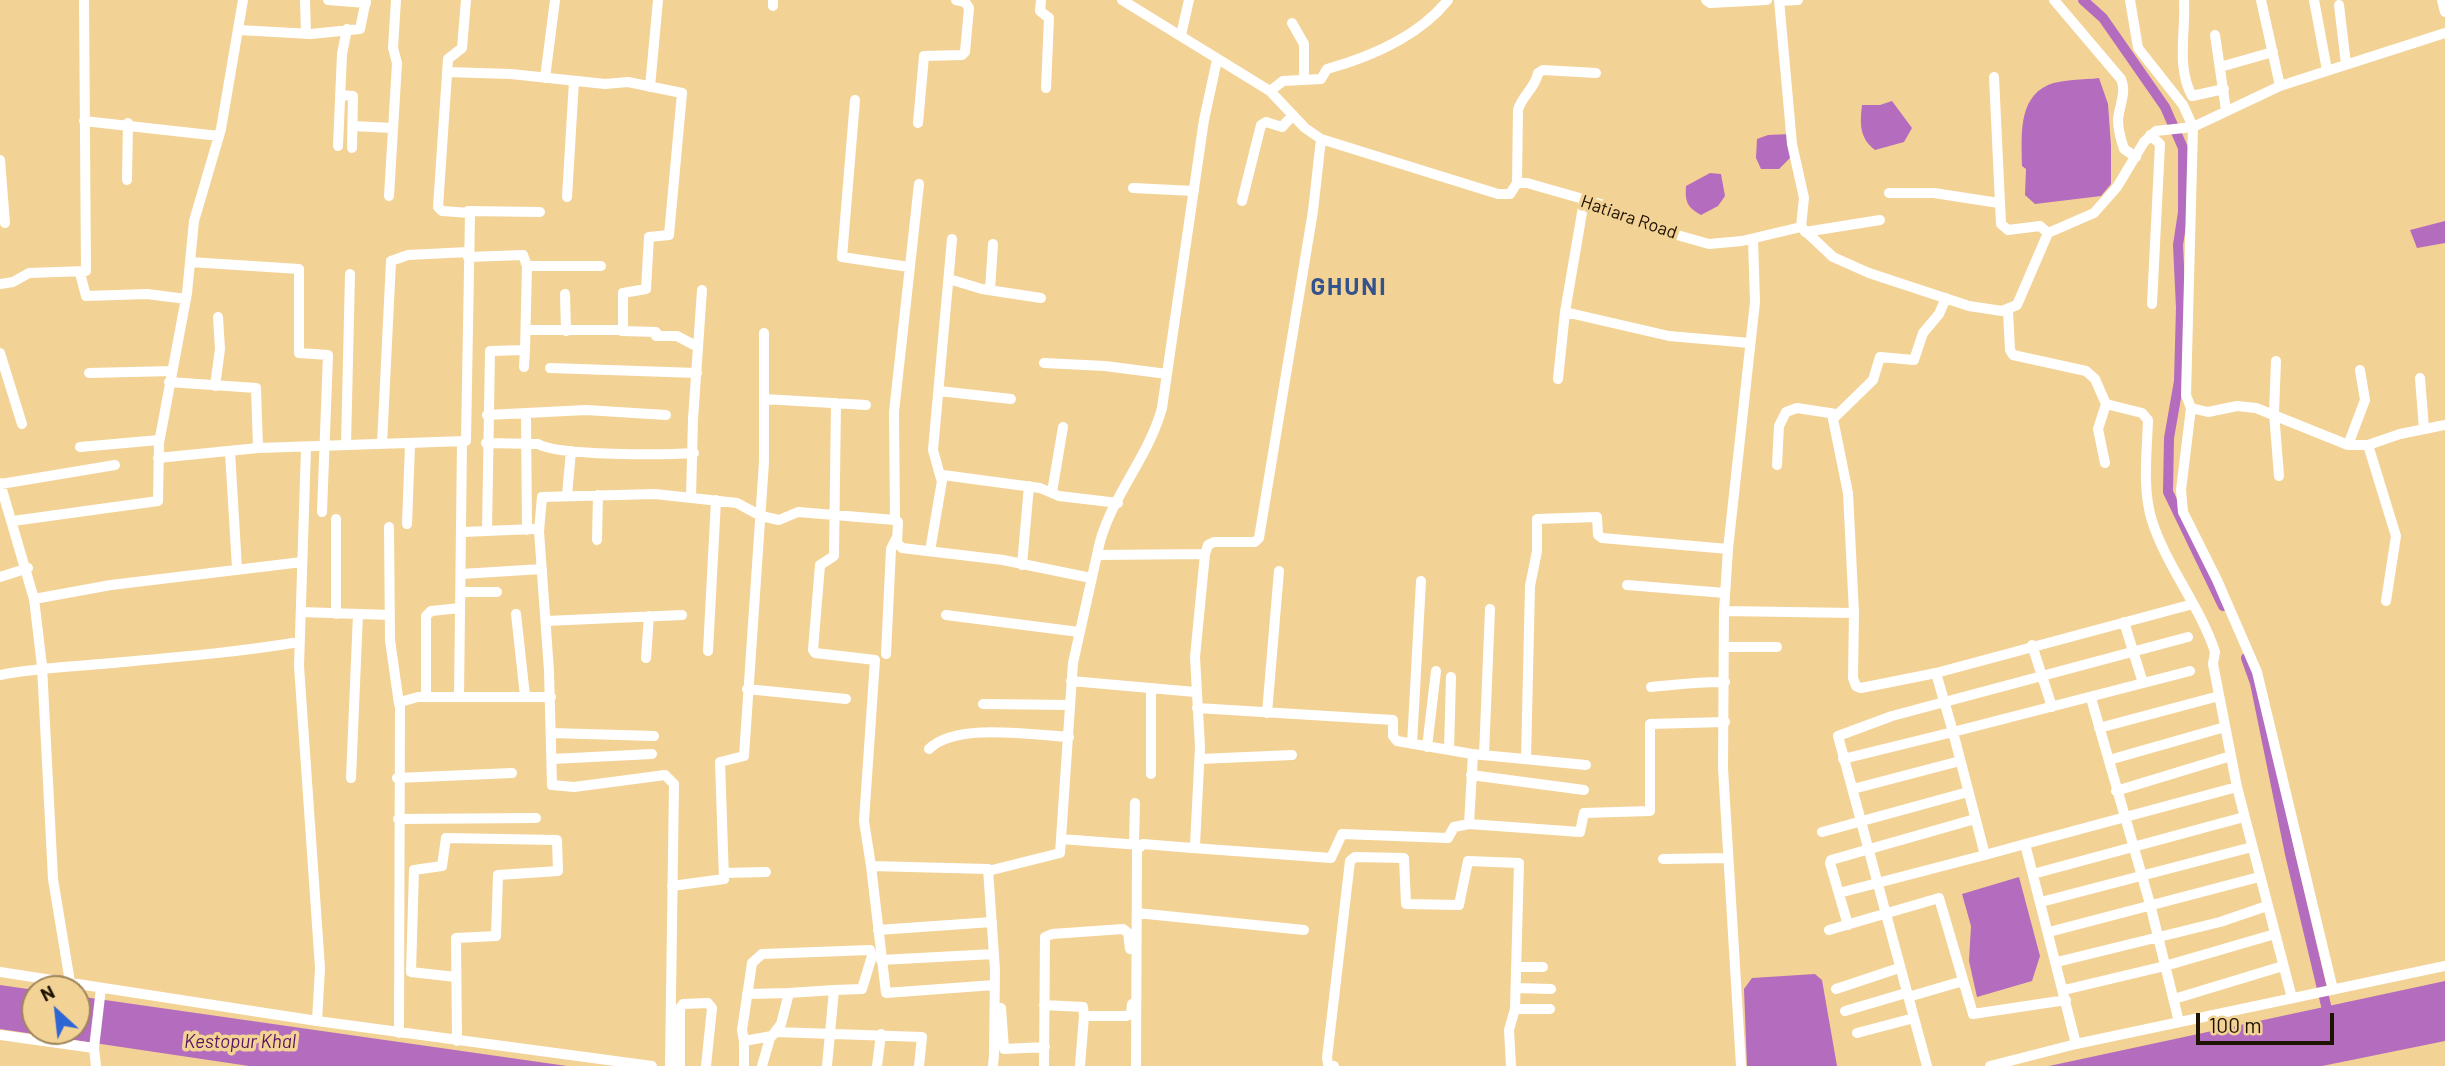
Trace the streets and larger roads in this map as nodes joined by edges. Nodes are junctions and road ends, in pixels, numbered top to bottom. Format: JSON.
{"nodes":[{"id":1,"x":84,"y":0,"type":"edge"},
{"id":2,"x":243,"y":0,"type":"edge"},
{"id":3,"x":305,"y":0,"type":"edge"},
{"id":4,"x":328,"y":0,"type":"edge"},
{"id":5,"x":396,"y":0,"type":"edge"},
{"id":6,"x":466,"y":0,"type":"edge"},
{"id":7,"x":555,"y":0,"type":"edge"},
{"id":8,"x":658,"y":0,"type":"edge"},
{"id":9,"x":956,"y":0,"type":"edge"},
{"id":10,"x":1041,"y":0,"type":"edge"},
{"id":11,"x":1122,"y":0,"type":"edge"},
{"id":12,"x":1189,"y":0,"type":"edge"},
{"id":13,"x":1448,"y":0,"type":"edge"},
{"id":14,"x":1706,"y":0,"type":"edge"},
{"id":15,"x":1767,"y":0,"type":"edge"},
{"id":16,"x":1779,"y":0,"type":"edge"},
{"id":17,"x":1798,"y":0,"type":"edge"},
{"id":18,"x":2054,"y":0,"type":"edge"},
{"id":19,"x":2130,"y":0,"type":"edge"},
{"id":20,"x":2184,"y":0,"type":"edge"},
{"id":21,"x":2261,"y":0,"type":"edge"},
{"id":22,"x":2314,"y":0,"type":"edge"},
{"id":23,"x":2442,"y":0,"type":"edge"},
{"id":24,"x":345,"y":1,"type":"edge"},
{"id":25,"x":366,"y":2,"type":"edge"},
{"id":26,"x":1140,"y":5,"type":"edge"},
{"id":27,"x":2339,"y":5,"type":"dead end"},
{"id":28,"x":2445,"y":12,"type":"edge"},
{"id":29,"x":1292,"y":23,"type":"dead end"},
{"id":30,"x":347,"y":29,"type":"junction"},
{"id":31,"x":239,"y":30,"type":"junction"},
{"id":32,"x":2445,"y":33,"type":"edge"},
{"id":33,"x":306,"y":34,"type":"junction"},
{"id":34,"x":1181,"y":35,"type":"junction"},
{"id":35,"x":2215,"y":35,"type":"dead end"},
{"id":36,"x":2273,"y":52,"type":"junction"},
{"id":37,"x":1217,"y":60,"type":"junction"},
{"id":38,"x":2346,"y":64,"type":"junction"},
{"id":39,"x":2220,"y":67,"type":"junction"},
{"id":40,"x":2327,"y":70,"type":"junction"},
{"id":41,"x":447,"y":72,"type":"junction"},
{"id":42,"x":1596,"y":73,"type":"dead end"},
{"id":43,"x":1994,"y":77,"type":"dead end"},
{"id":44,"x":545,"y":78,"type":"junction"},
{"id":45,"x":1304,"y":78,"type":"junction"},
{"id":46,"x":574,"y":81,"type":"junction"},
{"id":47,"x":2280,"y":86,"type":"junction"},
{"id":48,"x":650,"y":87,"type":"junction"},
{"id":49,"x":1046,"y":88,"type":"dead end"},
{"id":50,"x":2224,"y":89,"type":"junction"},
{"id":51,"x":1270,"y":91,"type":"junction"},
{"id":52,"x":340,"y":95,"type":"junction"},
{"id":53,"x":855,"y":100,"type":"dead end"},
{"id":54,"x":2226,"y":110,"type":"junction"},
{"id":55,"x":1293,"y":115,"type":"junction"},
{"id":56,"x":84,"y":121,"type":"junction"},
{"id":57,"x":128,"y":123,"type":"junction"},
{"id":58,"x":918,"y":123,"type":"dead end"},
{"id":59,"x":353,"y":126,"type":"junction"},
{"id":60,"x":2190,"y":127,"type":"junction"},
{"id":61,"x":393,"y":128,"type":"junction"},
{"id":62,"x":2151,"y":135,"type":"junction"},
{"id":63,"x":219,"y":136,"type":"junction"},
{"id":64,"x":1321,"y":139,"type":"junction"},
{"id":65,"x":338,"y":146,"type":"dead end"},
{"id":66,"x":352,"y":148,"type":"dead end"},
{"id":67,"x":2136,"y":157,"type":"junction"},
{"id":68,"x":0,"y":160,"type":"edge"},
{"id":69,"x":127,"y":180,"type":"dead end"},
{"id":70,"x":1517,"y":183,"type":"junction"},
{"id":71,"x":919,"y":184,"type":"dead end"},
{"id":72,"x":1133,"y":188,"type":"dead end"},
{"id":73,"x":1194,"y":191,"type":"junction"},
{"id":74,"x":1889,"y":193,"type":"dead end"},
{"id":75,"x":389,"y":196,"type":"dead end"},
{"id":76,"x":567,"y":197,"type":"dead end"},
{"id":77,"x":1242,"y":201,"type":"dead end"},
{"id":78,"x":1584,"y":201,"type":"junction"},
{"id":79,"x":1999,"y":203,"type":"junction"},
{"id":80,"x":468,"y":211,"type":"junction"},
{"id":81,"x":540,"y":212,"type":"dead end"},
{"id":82,"x":1880,"y":220,"type":"dead end"},
{"id":83,"x":5,"y":223,"type":"dead end"},
{"id":84,"x":1803,"y":229,"type":"junction"},
{"id":85,"x":2048,"y":233,"type":"junction"},
{"id":86,"x":952,"y":239,"type":"dead end"},
{"id":87,"x":1753,"y":239,"type":"junction"},
{"id":88,"x":993,"y":244,"type":"dead end"},
{"id":89,"x":468,"y":254,"type":"junction"},
{"id":90,"x":190,"y":262,"type":"junction"},
{"id":91,"x":527,"y":266,"type":"junction"},
{"id":92,"x":601,"y":266,"type":"dead end"},
{"id":93,"x":909,"y":267,"type":"junction"},
{"id":94,"x":80,"y":273,"type":"junction"},
{"id":95,"x":350,"y":274,"type":"dead end"},
{"id":96,"x":948,"y":279,"type":"junction"},
{"id":97,"x":0,"y":284,"type":"edge"},
{"id":98,"x":702,"y":290,"type":"dead end"},
{"id":99,"x":990,"y":290,"type":"junction"},
{"id":100,"x":565,"y":294,"type":"dead end"},
{"id":101,"x":1041,"y":298,"type":"dead end"},
{"id":102,"x":1946,"y":298,"type":"junction"},
{"id":103,"x":186,"y":299,"type":"junction"},
{"id":104,"x":2152,"y":304,"type":"dead end"},
{"id":105,"x":2008,"y":311,"type":"junction"},
{"id":106,"x":1565,"y":312,"type":"junction"},
{"id":107,"x":218,"y":317,"type":"dead end"},
{"id":108,"x":526,"y":330,"type":"junction"},
{"id":109,"x":566,"y":331,"type":"junction"},
{"id":110,"x":622,"y":331,"type":"junction"},
{"id":111,"x":764,"y":334,"type":"dead end"},
{"id":112,"x":1750,"y":343,"type":"junction"},
{"id":113,"x":698,"y":347,"type":"junction"},
{"id":114,"x":524,"y":350,"type":"junction"},
{"id":115,"x":0,"y":353,"type":"edge"},
{"id":116,"x":2276,"y":361,"type":"dead end"},
{"id":117,"x":1044,"y":363,"type":"dead end"},
{"id":118,"x":524,"y":367,"type":"dead end"},
{"id":119,"x":550,"y":368,"type":"dead end"},
{"id":120,"x":2360,"y":370,"type":"dead end"},
{"id":121,"x":89,"y":373,"type":"dead end"},
{"id":122,"x":698,"y":373,"type":"junction"},
{"id":123,"x":1167,"y":374,"type":"junction"},
{"id":124,"x":171,"y":376,"type":"junction"},
{"id":125,"x":2420,"y":378,"type":"dead end"},
{"id":126,"x":1558,"y":379,"type":"dead end"},
{"id":127,"x":215,"y":386,"type":"junction"},
{"id":128,"x":939,"y":391,"type":"junction"},
{"id":129,"x":764,"y":399,"type":"junction"},
{"id":130,"x":1012,"y":399,"type":"dead end"},
{"id":131,"x":836,"y":403,"type":"junction"},
{"id":132,"x":2106,"y":404,"type":"junction"},
{"id":133,"x":866,"y":405,"type":"dead end"},
{"id":134,"x":2191,"y":408,"type":"junction"},
{"id":135,"x":2274,"y":413,"type":"junction"},
{"id":136,"x":1836,"y":414,"type":"junction"},
{"id":137,"x":487,"y":415,"type":"junction"},
{"id":138,"x":526,"y":415,"type":"junction"},
{"id":139,"x":666,"y":415,"type":"dead end"},
{"id":140,"x":22,"y":424,"type":"dead end"},
{"id":141,"x":2445,"y":425,"type":"edge"},
{"id":142,"x":1062,"y":427,"type":"dead end"},
{"id":143,"x":2424,"y":429,"type":"junction"},
{"id":144,"x":159,"y":440,"type":"junction"},
{"id":145,"x":462,"y":442,"type":"junction"},
{"id":146,"x":486,"y":443,"type":"junction"},
{"id":147,"x":382,"y":444,"type":"junction"},
{"id":148,"x":525,"y":444,"type":"junction"},
{"id":149,"x":346,"y":445,"type":"junction"},
{"id":150,"x":410,"y":445,"type":"junction"},
{"id":151,"x":2348,"y":445,"type":"junction"},
{"id":152,"x":2368,"y":445,"type":"junction"},
{"id":153,"x":80,"y":447,"type":"dead end"},
{"id":154,"x":323,"y":447,"type":"junction"},
{"id":155,"x":258,"y":448,"type":"junction"},
{"id":156,"x":306,"y":448,"type":"junction"},
{"id":157,"x":571,"y":451,"type":"junction"},
{"id":158,"x":230,"y":452,"type":"junction"},
{"id":159,"x":694,"y":453,"type":"junction"},
{"id":160,"x":158,"y":458,"type":"junction"},
{"id":161,"x":2105,"y":463,"type":"dead end"},
{"id":162,"x":115,"y":465,"type":"dead end"},
{"id":163,"x":1777,"y":465,"type":"dead end"},
{"id":164,"x":2279,"y":476,"type":"dead end"},
{"id":165,"x":941,"y":479,"type":"junction"},
{"id":166,"x":1030,"y":486,"type":"junction"},
{"id":167,"x":1,"y":487,"type":"edge"},
{"id":168,"x":1052,"y":492,"type":"junction"},
{"id":169,"x":566,"y":495,"type":"junction"},
{"id":170,"x":598,"y":495,"type":"junction"},
{"id":171,"x":691,"y":498,"type":"junction"},
{"id":172,"x":716,"y":500,"type":"junction"},
{"id":173,"x":1118,"y":503,"type":"junction"},
{"id":174,"x":321,"y":512,"type":"dead end"},
{"id":175,"x":760,"y":515,"type":"junction"},
{"id":176,"x":834,"y":515,"type":"junction"},
{"id":177,"x":336,"y":519,"type":"dead end"},
{"id":178,"x":895,"y":520,"type":"junction"},
{"id":179,"x":13,"y":521,"type":"junction"},
{"id":180,"x":407,"y":524,"type":"dead end"},
{"id":181,"x":389,"y":527,"type":"dead end"},
{"id":182,"x":539,"y":529,"type":"junction"},
{"id":183,"x":527,"y":530,"type":"junction"},
{"id":184,"x":487,"y":531,"type":"junction"},
{"id":185,"x":463,"y":532,"type":"junction"},
{"id":186,"x":897,"y":536,"type":"junction"},
{"id":187,"x":597,"y":540,"type":"dead end"},
{"id":188,"x":1728,"y":549,"type":"junction"},
{"id":189,"x":930,"y":551,"type":"junction"},
{"id":190,"x":1205,"y":554,"type":"junction"},
{"id":191,"x":1097,"y":555,"type":"junction"},
{"id":192,"x":302,"y":562,"type":"junction"},
{"id":193,"x":1021,"y":565,"type":"junction"},
{"id":194,"x":27,"y":568,"type":"junction"},
{"id":195,"x":237,"y":568,"type":"junction"},
{"id":196,"x":542,"y":569,"type":"junction"},
{"id":197,"x":1279,"y":571,"type":"dead end"},
{"id":198,"x":461,"y":574,"type":"junction"},
{"id":199,"x":0,"y":577,"type":"edge"},
{"id":200,"x":1091,"y":578,"type":"junction"},
{"id":201,"x":1421,"y":581,"type":"dead end"},
{"id":202,"x":1627,"y":585,"type":"dead end"},
{"id":203,"x":497,"y":592,"type":"dead end"},
{"id":204,"x":461,"y":593,"type":"junction"},
{"id":205,"x":1725,"y":593,"type":"junction"},
{"id":206,"x":34,"y":598,"type":"junction"},
{"id":207,"x":2386,"y":601,"type":"dead end"},
{"id":208,"x":2193,"y":604,"type":"junction"},
{"id":209,"x":460,"y":608,"type":"junction"},
{"id":210,"x":1490,"y":609,"type":"dead end"},
{"id":211,"x":1724,"y":611,"type":"junction"},
{"id":212,"x":301,"y":612,"type":"junction"},
{"id":213,"x":1854,"y":613,"type":"junction"},
{"id":214,"x":335,"y":614,"type":"junction"},
{"id":215,"x":358,"y":614,"type":"junction"},
{"id":216,"x":516,"y":614,"type":"dead end"},
{"id":217,"x":390,"y":615,"type":"junction"},
{"id":218,"x":649,"y":615,"type":"junction"},
{"id":219,"x":682,"y":615,"type":"dead end"},
{"id":220,"x":946,"y":615,"type":"dead end"},
{"id":221,"x":546,"y":621,"type":"junction"},
{"id":222,"x":2124,"y":622,"type":"junction"},
{"id":223,"x":1079,"y":632,"type":"junction"},
{"id":224,"x":2188,"y":638,"type":"dead end"},
{"id":225,"x":299,"y":642,"type":"junction"},
{"id":226,"x":2032,"y":645,"type":"junction"},
{"id":227,"x":1724,"y":647,"type":"junction"},
{"id":228,"x":1777,"y":647,"type":"dead end"},
{"id":229,"x":708,"y":651,"type":"dead end"},
{"id":230,"x":2134,"y":652,"type":"junction"},
{"id":231,"x":886,"y":654,"type":"dead end"},
{"id":232,"x":646,"y":658,"type":"dead end"},
{"id":233,"x":42,"y":666,"type":"junction"},
{"id":234,"x":1436,"y":671,"type":"dead end"},
{"id":235,"x":2190,"y":671,"type":"dead end"},
{"id":236,"x":1936,"y":673,"type":"junction"},
{"id":237,"x":0,"y":675,"type":"edge"},
{"id":238,"x":1451,"y":677,"type":"dead end"},
{"id":239,"x":2042,"y":678,"type":"junction"},
{"id":240,"x":1071,"y":681,"type":"junction"},
{"id":241,"x":1725,"y":681,"type":"junction"},
{"id":242,"x":2143,"y":683,"type":"junction"},
{"id":243,"x":1651,"y":687,"type":"dead end"},
{"id":244,"x":747,"y":689,"type":"junction"},
{"id":245,"x":1151,"y":689,"type":"junction"},
{"id":246,"x":1195,"y":692,"type":"junction"},
{"id":247,"x":525,"y":696,"type":"junction"},
{"id":248,"x":551,"y":696,"type":"junction"},
{"id":249,"x":2219,"y":696,"type":"junction"},
{"id":250,"x":426,"y":697,"type":"junction"},
{"id":251,"x":459,"y":697,"type":"junction"},
{"id":252,"x":2091,"y":698,"type":"junction"},
{"id":253,"x":846,"y":699,"type":"dead end"},
{"id":254,"x":1946,"y":703,"type":"junction"},
{"id":255,"x":399,"y":704,"type":"junction"},
{"id":256,"x":983,"y":704,"type":"dead end"},
{"id":257,"x":1070,"y":705,"type":"junction"},
{"id":258,"x":2052,"y":707,"type":"junction"},
{"id":259,"x":1197,"y":708,"type":"junction"},
{"id":260,"x":1267,"y":713,"type":"junction"},
{"id":261,"x":1725,"y":722,"type":"junction"},
{"id":262,"x":2225,"y":727,"type":"junction"},
{"id":263,"x":2099,"y":728,"type":"junction"},
{"id":264,"x":1953,"y":732,"type":"junction"},
{"id":265,"x":552,"y":733,"type":"junction"},
{"id":266,"x":654,"y":736,"type":"dead end"},
{"id":267,"x":1069,"y":737,"type":"junction"},
{"id":268,"x":1412,"y":744,"type":"junction"},
{"id":269,"x":1427,"y":747,"type":"junction"},
{"id":270,"x":929,"y":749,"type":"dead end"},
{"id":271,"x":1449,"y":750,"type":"junction"},
{"id":272,"x":652,"y":754,"type":"dead end"},
{"id":273,"x":1292,"y":755,"type":"dead end"},
{"id":274,"x":1478,"y":755,"type":"junction"},
{"id":275,"x":2231,"y":756,"type":"junction"},
{"id":276,"x":552,"y":759,"type":"junction"},
{"id":277,"x":1200,"y":759,"type":"junction"},
{"id":278,"x":1526,"y":759,"type":"junction"},
{"id":279,"x":1843,"y":759,"type":"junction"},
{"id":280,"x":2109,"y":760,"type":"junction"},
{"id":281,"x":1959,"y":761,"type":"junction"},
{"id":282,"x":1586,"y":765,"type":"dead end"},
{"id":283,"x":512,"y":773,"type":"dead end"},
{"id":284,"x":1151,"y":774,"type":"dead end"},
{"id":285,"x":1471,"y":775,"type":"junction"},
{"id":286,"x":351,"y":778,"type":"dead end"},
{"id":287,"x":397,"y":778,"type":"junction"},
{"id":288,"x":2237,"y":787,"type":"junction"},
{"id":289,"x":1853,"y":789,"type":"junction"},
{"id":290,"x":1584,"y":790,"type":"dead end"},
{"id":291,"x":2116,"y":791,"type":"junction"},
{"id":292,"x":1968,"y":792,"type":"junction"},
{"id":293,"x":1135,"y":803,"type":"dead end"},
{"id":294,"x":2245,"y":817,"type":"junction"},
{"id":295,"x":536,"y":818,"type":"dead end"},
{"id":296,"x":2125,"y":818,"type":"junction"},
{"id":297,"x":398,"y":819,"type":"junction"},
{"id":298,"x":1975,"y":819,"type":"junction"},
{"id":299,"x":1860,"y":821,"type":"junction"},
{"id":300,"x":1469,"y":824,"type":"junction"},
{"id":301,"x":1822,"y":832,"type":"dead end"},
{"id":302,"x":1061,"y":839,"type":"junction"},
{"id":303,"x":2025,"y":844,"type":"junction"},
{"id":304,"x":1137,"y":845,"type":"junction"},
{"id":305,"x":2133,"y":846,"type":"junction"},
{"id":306,"x":2252,"y":847,"type":"junction"},
{"id":307,"x":1193,"y":848,"type":"junction"},
{"id":308,"x":1869,"y":849,"type":"junction"},
{"id":309,"x":1985,"y":855,"type":"junction"},
{"id":310,"x":1663,"y":859,"type":"dead end"},
{"id":311,"x":1728,"y":859,"type":"junction"},
{"id":312,"x":871,"y":866,"type":"junction"},
{"id":313,"x":988,"y":871,"type":"junction"},
{"id":314,"x":766,"y":872,"type":"dead end"},
{"id":315,"x":724,"y":873,"type":"junction"},
{"id":316,"x":2033,"y":874,"type":"junction"},
{"id":317,"x":2141,"y":875,"type":"junction"},
{"id":318,"x":2259,"y":877,"type":"junction"},
{"id":319,"x":1876,"y":883,"type":"junction"},
{"id":320,"x":672,"y":886,"type":"junction"},
{"id":321,"x":1839,"y":893,"type":"junction"},
{"id":322,"x":2041,"y":902,"type":"junction"},
{"id":323,"x":2150,"y":904,"type":"junction"},
{"id":324,"x":2267,"y":906,"type":"junction"},
{"id":325,"x":1137,"y":913,"type":"junction"},
{"id":326,"x":1884,"y":913,"type":"junction"},
{"id":327,"x":992,"y":922,"type":"junction"},
{"id":328,"x":1848,"y":925,"type":"junction"},
{"id":329,"x":878,"y":930,"type":"junction"},
{"id":330,"x":1304,"y":930,"type":"dead end"},
{"id":331,"x":1829,"y":930,"type":"dead end"},
{"id":332,"x":2049,"y":932,"type":"junction"},
{"id":333,"x":2275,"y":934,"type":"junction"},
{"id":334,"x":2158,"y":938,"type":"junction"},
{"id":335,"x":994,"y":954,"type":"junction"},
{"id":336,"x":881,"y":960,"type":"junction"},
{"id":337,"x":2057,"y":961,"type":"junction"},
{"id":338,"x":2165,"y":965,"type":"junction"},
{"id":339,"x":2283,"y":966,"type":"junction"},
{"id":340,"x":2445,"y":966,"type":"edge"},
{"id":341,"x":1517,"y":967,"type":"junction"},
{"id":342,"x":1543,"y":967,"type":"dead end"},
{"id":343,"x":1899,"y":968,"type":"junction"},
{"id":344,"x":0,"y":972,"type":"edge"},
{"id":345,"x":21,"y":975,"type":"edge"},
{"id":346,"x":69,"y":975,"type":"edge"},
{"id":347,"x":456,"y":977,"type":"junction"},
{"id":348,"x":1963,"y":981,"type":"junction"},
{"id":349,"x":995,"y":985,"type":"junction"},
{"id":350,"x":1516,"y":988,"type":"junction"},
{"id":351,"x":91,"y":989,"type":"edge"},
{"id":352,"x":1551,"y":989,"type":"dead end"},
{"id":353,"x":1836,"y":989,"type":"dead end"},
{"id":354,"x":834,"y":990,"type":"junction"},
{"id":355,"x":2330,"y":990,"type":"junction"},
{"id":356,"x":100,"y":992,"type":"junction"},
{"id":357,"x":789,"y":993,"type":"junction"},
{"id":358,"x":747,"y":994,"type":"junction"},
{"id":359,"x":1907,"y":995,"type":"junction"},
{"id":360,"x":2065,"y":995,"type":"junction"},
{"id":361,"x":2292,"y":998,"type":"junction"},
{"id":362,"x":2174,"y":999,"type":"junction"},
{"id":363,"x":1044,"y":1005,"type":"junction"},
{"id":364,"x":1002,"y":1008,"type":"dead end"},
{"id":365,"x":1515,"y":1009,"type":"junction"},
{"id":366,"x":1550,"y":1009,"type":"dead end"},
{"id":367,"x":1845,"y":1011,"type":"dead end"},
{"id":368,"x":1084,"y":1016,"type":"junction"},
{"id":369,"x":1914,"y":1018,"type":"junction"},
{"id":370,"x":317,"y":1021,"type":"junction"},
{"id":371,"x":2179,"y":1022,"type":"junction"},
{"id":372,"x":832,"y":1032,"type":"junction"},
{"id":373,"x":399,"y":1033,"type":"junction"},
{"id":374,"x":1857,"y":1033,"type":"dead end"},
{"id":375,"x":881,"y":1034,"type":"junction"},
{"id":376,"x":0,"y":1035,"type":"edge"},
{"id":377,"x":773,"y":1035,"type":"junction"},
{"id":378,"x":457,"y":1041,"type":"junction"},
{"id":379,"x":744,"y":1041,"type":"junction"},
{"id":380,"x":95,"y":1042,"type":"junction"},
{"id":381,"x":2076,"y":1044,"type":"junction"},
{"id":382,"x":1045,"y":1047,"type":"junction"},
{"id":383,"x":96,"y":1066,"type":"edge"},
{"id":384,"x":652,"y":1066,"type":"edge"},
{"id":385,"x":670,"y":1066,"type":"edge"},
{"id":386,"x":680,"y":1066,"type":"edge"},
{"id":387,"x":706,"y":1066,"type":"edge"},
{"id":388,"x":744,"y":1066,"type":"edge"},
{"id":389,"x":762,"y":1066,"type":"edge"},
{"id":390,"x":827,"y":1066,"type":"edge"},
{"id":391,"x":877,"y":1066,"type":"edge"},
{"id":392,"x":919,"y":1066,"type":"edge"},
{"id":393,"x":993,"y":1066,"type":"edge"},
{"id":394,"x":1044,"y":1066,"type":"edge"},
{"id":395,"x":1080,"y":1066,"type":"edge"},
{"id":396,"x":1136,"y":1066,"type":"edge"},
{"id":397,"x":1334,"y":1066,"type":"edge"},
{"id":398,"x":1511,"y":1066,"type":"edge"},
{"id":399,"x":1741,"y":1066,"type":"edge"},
{"id":400,"x":1927,"y":1066,"type":"edge"},
{"id":401,"x":1990,"y":1066,"type":"edge"}],
"edges":[{"from":1,"to":56,"type":"street"},
{"from":2,"to":31,"type":"street"},
{"from":3,"to":33,"type":"street"},
{"from":4,"to":24,"type":"street"},
{"from":5,"to":61,"type":"street"},
{"from":6,"to":41,"type":"street"},
{"from":7,"to":44,"type":"street"},
{"from":8,"to":48,"type":"street"},
{"from":9,"to":58,"type":"street"},
{"from":10,"to":49,"type":"street"},
{"from":11,"to":26,"type":"street","name":"Hatiara Road"},
{"from":12,"to":34,"type":"street"},
{"from":13,"to":45,"type":"street"},
{"from":14,"to":15,"type":"street"},
{"from":16,"to":17,"type":"street"},
{"from":16,"to":84,"type":"street"},
{"from":18,"to":67,"type":"street"},
{"from":19,"to":60,"type":"street"},
{"from":20,"to":50,"type":"street"},
{"from":21,"to":36,"type":"street"},
{"from":22,"to":40,"type":"street"},
{"from":23,"to":28,"type":"street"},
{"from":24,"to":25,"type":"street"},
{"from":25,"to":30,"type":"street"},
{"from":26,"to":34,"type":"street","name":"Hatiara Road"},
{"from":27,"to":38,"type":"street"},
{"from":29,"to":45,"type":"street"},
{"from":30,"to":33,"type":"street"},
{"from":30,"to":52,"type":"street"},
{"from":31,"to":33,"type":"street"},
{"from":31,"to":63,"type":"street"},
{"from":32,"to":38,"type":"street"},
{"from":34,"to":37,"type":"street","name":"Hatiara Road"},
{"from":35,"to":39,"type":"street"},
{"from":36,"to":39,"type":"street"},
{"from":36,"to":47,"type":"street"},
{"from":37,"to":51,"type":"street","name":"Hatiara Road"},
{"from":37,"to":73,"type":"street"},
{"from":38,"to":40,"type":"street"},
{"from":39,"to":50,"type":"street"},
{"from":40,"to":47,"type":"street"},
{"from":41,"to":44,"type":"street"},
{"from":41,"to":80,"type":"street"},
{"from":42,"to":70,"type":"street"},
{"from":43,"to":79,"type":"street"},
{"from":44,"to":46,"type":"street"},
{"from":45,"to":51,"type":"street"},
{"from":46,"to":48,"type":"street"},
{"from":46,"to":76,"type":"street"},
{"from":47,"to":54,"type":"street"},
{"from":48,"to":110,"type":"street"},
{"from":50,"to":54,"type":"street"},
{"from":51,"to":55,"type":"street","name":"Hatiara Road"},
{"from":52,"to":59,"type":"street"},
{"from":52,"to":65,"type":"street"},
{"from":53,"to":93,"type":"street"},
{"from":54,"to":60,"type":"street"},
{"from":55,"to":64,"type":"street","name":"Hatiara Road"},
{"from":55,"to":77,"type":"street"},
{"from":56,"to":57,"type":"street"},
{"from":56,"to":94,"type":"street"},
{"from":57,"to":63,"type":"street"},
{"from":57,"to":69,"type":"street"},
{"from":59,"to":61,"type":"street"},
{"from":59,"to":66,"type":"street"},
{"from":60,"to":62,"type":"street"},
{"from":60,"to":134,"type":"street"},
{"from":61,"to":75,"type":"street"},
{"from":62,"to":67,"type":"street"},
{"from":62,"to":104,"type":"street"},
{"from":63,"to":90,"type":"street"},
{"from":64,"to":70,"type":"street","name":"Hatiara Road"},
{"from":64,"to":190,"type":"street"},
{"from":67,"to":85,"type":"street"},
{"from":68,"to":83,"type":"street"},
{"from":70,"to":78,"type":"street","name":"Hatiara Road"},
{"from":71,"to":93,"type":"street"},
{"from":72,"to":73,"type":"street"},
{"from":73,"to":123,"type":"street"},
{"from":74,"to":79,"type":"street"},
{"from":78,"to":87,"type":"street","name":"Hatiara Road"},
{"from":78,"to":106,"type":"street"},
{"from":79,"to":85,"type":"street"},
{"from":80,"to":81,"type":"street"},
{"from":80,"to":89,"type":"street"},
{"from":82,"to":84,"type":"street","name":"Hatiara Road"},
{"from":84,"to":87,"type":"street","name":"Hatiara Road"},
{"from":84,"to":102,"type":"street"},
{"from":85,"to":105,"type":"street"},
{"from":86,"to":96,"type":"street"},
{"from":87,"to":112,"type":"street"},
{"from":88,"to":99,"type":"street"},
{"from":89,"to":91,"type":"street"},
{"from":89,"to":145,"type":"street"},
{"from":89,"to":147,"type":"street"},
{"from":90,"to":103,"type":"street"},
{"from":90,"to":154,"type":"street"},
{"from":91,"to":92,"type":"street"},
{"from":91,"to":108,"type":"street"},
{"from":93,"to":178,"type":"street"},
{"from":94,"to":97,"type":"street"},
{"from":94,"to":103,"type":"street"},
{"from":95,"to":149,"type":"street"},
{"from":96,"to":99,"type":"street"},
{"from":96,"to":128,"type":"street"},
{"from":98,"to":113,"type":"street"},
{"from":99,"to":101,"type":"street"},
{"from":100,"to":109,"type":"street"},
{"from":102,"to":105,"type":"street"},
{"from":102,"to":136,"type":"street"},
{"from":103,"to":124,"type":"street"},
{"from":105,"to":132,"type":"street"},
{"from":106,"to":112,"type":"street"},
{"from":106,"to":126,"type":"street"},
{"from":107,"to":127,"type":"street"},
{"from":108,"to":109,"type":"street"},
{"from":108,"to":114,"type":"street"},
{"from":109,"to":110,"type":"street"},
{"from":110,"to":113,"type":"street"},
{"from":111,"to":129,"type":"street"},
{"from":112,"to":188,"type":"street"},
{"from":113,"to":122,"type":"street"},
{"from":114,"to":118,"type":"street"},
{"from":114,"to":137,"type":"street"},
{"from":115,"to":140,"type":"street"},
{"from":116,"to":135,"type":"street"},
{"from":117,"to":123,"type":"street"},
{"from":119,"to":122,"type":"street"},
{"from":120,"to":151,"type":"street"},
{"from":121,"to":124,"type":"street"},
{"from":122,"to":159,"type":"street"},
{"from":123,"to":173,"type":"street"},
{"from":124,"to":127,"type":"street"},
{"from":124,"to":144,"type":"street"},
{"from":125,"to":143,"type":"street"},
{"from":127,"to":155,"type":"street"},
{"from":128,"to":130,"type":"street"},
{"from":128,"to":165,"type":"street"},
{"from":129,"to":131,"type":"street"},
{"from":129,"to":175,"type":"street"},
{"from":131,"to":133,"type":"street"},
{"from":131,"to":176,"type":"street"},
{"from":132,"to":161,"type":"street"},
{"from":132,"to":208,"type":"street"},
{"from":134,"to":135,"type":"street"},
{"from":134,"to":355,"type":"street"},
{"from":135,"to":151,"type":"street"},
{"from":135,"to":164,"type":"street"},
{"from":136,"to":163,"type":"street"},
{"from":136,"to":213,"type":"street"},
{"from":137,"to":138,"type":"street"},
{"from":137,"to":146,"type":"street"},
{"from":138,"to":139,"type":"street"},
{"from":138,"to":148,"type":"street"},
{"from":141,"to":143,"type":"street"},
{"from":142,"to":168,"type":"street"},
{"from":143,"to":152,"type":"street"},
{"from":144,"to":153,"type":"street"},
{"from":144,"to":160,"type":"street"},
{"from":145,"to":150,"type":"street"},
{"from":145,"to":185,"type":"street"},
{"from":146,"to":148,"type":"street"},
{"from":146,"to":184,"type":"street"},
{"from":147,"to":149,"type":"street"},
{"from":147,"to":150,"type":"street"},
{"from":148,"to":157,"type":"street"},
{"from":148,"to":183,"type":"street"},
{"from":149,"to":154,"type":"street"},
{"from":150,"to":180,"type":"street"},
{"from":151,"to":152,"type":"street"},
{"from":152,"to":207,"type":"street"},
{"from":154,"to":156,"type":"street"},
{"from":154,"to":174,"type":"street"},
{"from":155,"to":156,"type":"street"},
{"from":155,"to":158,"type":"street"},
{"from":156,"to":192,"type":"street"},
{"from":157,"to":159,"type":"street"},
{"from":157,"to":169,"type":"street"},
{"from":158,"to":160,"type":"street"},
{"from":158,"to":195,"type":"street"},
{"from":159,"to":171,"type":"street"},
{"from":160,"to":179,"type":"street"},
{"from":162,"to":167,"type":"street"},
{"from":165,"to":166,"type":"street"},
{"from":165,"to":189,"type":"street"},
{"from":166,"to":168,"type":"street"},
{"from":166,"to":193,"type":"street"},
{"from":167,"to":179,"type":"street"},
{"from":168,"to":173,"type":"street"},
{"from":169,"to":170,"type":"street"},
{"from":169,"to":182,"type":"street"},
{"from":170,"to":171,"type":"street"},
{"from":170,"to":187,"type":"street"},
{"from":171,"to":172,"type":"street"},
{"from":172,"to":175,"type":"street"},
{"from":172,"to":229,"type":"street"},
{"from":173,"to":191,"type":"street"},
{"from":175,"to":176,"type":"street"},
{"from":175,"to":244,"type":"street"},
{"from":176,"to":178,"type":"street"},
{"from":176,"to":312,"type":"street"},
{"from":177,"to":214,"type":"street"},
{"from":178,"to":186,"type":"street"},
{"from":179,"to":194,"type":"street"},
{"from":181,"to":217,"type":"street"},
{"from":182,"to":183,"type":"street"},
{"from":182,"to":196,"type":"street"},
{"from":183,"to":184,"type":"street"},
{"from":184,"to":185,"type":"street"},
{"from":185,"to":198,"type":"street"},
{"from":186,"to":189,"type":"street"},
{"from":186,"to":231,"type":"street"},
{"from":188,"to":205,"type":"street"},
{"from":188,"to":278,"type":"street"},
{"from":189,"to":193,"type":"street"},
{"from":190,"to":191,"type":"street"},
{"from":190,"to":246,"type":"street"},
{"from":191,"to":200,"type":"street"},
{"from":192,"to":195,"type":"street"},
{"from":192,"to":212,"type":"street"},
{"from":193,"to":200,"type":"street"},
{"from":194,"to":199,"type":"street"},
{"from":194,"to":206,"type":"street"},
{"from":195,"to":206,"type":"street"},
{"from":196,"to":198,"type":"street"},
{"from":196,"to":221,"type":"street"},
{"from":197,"to":260,"type":"street"},
{"from":198,"to":204,"type":"street"},
{"from":200,"to":223,"type":"street"},
{"from":201,"to":268,"type":"street"},
{"from":202,"to":205,"type":"street"},
{"from":203,"to":204,"type":"street"},
{"from":204,"to":209,"type":"street"},
{"from":205,"to":211,"type":"street"},
{"from":206,"to":233,"type":"street"},
{"from":208,"to":222,"type":"street"},
{"from":208,"to":249,"type":"street"},
{"from":209,"to":250,"type":"street"},
{"from":209,"to":251,"type":"street"},
{"from":210,"to":274,"type":"street"},
{"from":211,"to":213,"type":"street"},
{"from":211,"to":227,"type":"street"},
{"from":212,"to":214,"type":"street"},
{"from":212,"to":225,"type":"street"},
{"from":213,"to":236,"type":"street"},
{"from":214,"to":215,"type":"street"},
{"from":215,"to":217,"type":"street"},
{"from":215,"to":286,"type":"street"},
{"from":216,"to":247,"type":"street"},
{"from":217,"to":255,"type":"street"},
{"from":218,"to":219,"type":"street"},
{"from":218,"to":221,"type":"street"},
{"from":218,"to":232,"type":"street"},
{"from":220,"to":223,"type":"street"},
{"from":221,"to":248,"type":"street"},
{"from":222,"to":226,"type":"street"},
{"from":222,"to":230,"type":"street"},
{"from":223,"to":240,"type":"street"},
{"from":224,"to":230,"type":"street"},
{"from":225,"to":233,"type":"street"},
{"from":225,"to":370,"type":"street"},
{"from":226,"to":236,"type":"street"},
{"from":226,"to":239,"type":"street"},
{"from":227,"to":228,"type":"street"},
{"from":227,"to":241,"type":"street"},
{"from":230,"to":239,"type":"street"},
{"from":230,"to":242,"type":"street"},
{"from":233,"to":237,"type":"street"},
{"from":233,"to":346,"type":"street"},
{"from":234,"to":269,"type":"street"},
{"from":235,"to":242,"type":"street"},
{"from":236,"to":254,"type":"street"},
{"from":238,"to":271,"type":"street"},
{"from":239,"to":254,"type":"street"},
{"from":239,"to":258,"type":"street"},
{"from":240,"to":245,"type":"street"},
{"from":240,"to":257,"type":"street"},
{"from":241,"to":243,"type":"street"},
{"from":241,"to":261,"type":"street"},
{"from":242,"to":252,"type":"street"},
{"from":244,"to":253,"type":"street"},
{"from":244,"to":315,"type":"street"},
{"from":245,"to":246,"type":"street"},
{"from":245,"to":284,"type":"street"},
{"from":246,"to":259,"type":"street"},
{"from":247,"to":248,"type":"street"},
{"from":247,"to":251,"type":"street"},
{"from":248,"to":265,"type":"street"},
{"from":249,"to":262,"type":"street"},
{"from":249,"to":263,"type":"street"},
{"from":250,"to":251,"type":"street"},
{"from":250,"to":255,"type":"street"},
{"from":252,"to":258,"type":"street"},
{"from":252,"to":263,"type":"street"},
{"from":254,"to":264,"type":"street"},
{"from":254,"to":279,"type":"street"},
{"from":255,"to":287,"type":"street"},
{"from":256,"to":257,"type":"street"},
{"from":257,"to":267,"type":"street"},
{"from":258,"to":264,"type":"street"},
{"from":259,"to":260,"type":"street"},
{"from":259,"to":277,"type":"street"},
{"from":260,"to":268,"type":"street"},
{"from":261,"to":300,"type":"street"},
{"from":261,"to":311,"type":"street"},
{"from":262,"to":275,"type":"street"},
{"from":262,"to":280,"type":"street"},
{"from":263,"to":280,"type":"street"},
{"from":264,"to":279,"type":"street"},
{"from":264,"to":281,"type":"street"},
{"from":265,"to":266,"type":"street"},
{"from":265,"to":276,"type":"street"},
{"from":267,"to":270,"type":"street"},
{"from":267,"to":302,"type":"street"},
{"from":268,"to":269,"type":"street"},
{"from":269,"to":271,"type":"street"},
{"from":271,"to":274,"type":"street"},
{"from":272,"to":276,"type":"street"},
{"from":273,"to":277,"type":"street"},
{"from":274,"to":278,"type":"street"},
{"from":274,"to":285,"type":"street"},
{"from":275,"to":288,"type":"street"},
{"from":275,"to":291,"type":"street"},
{"from":276,"to":320,"type":"street"},
{"from":277,"to":307,"type":"street"},
{"from":278,"to":282,"type":"street"},
{"from":279,"to":289,"type":"street"},
{"from":280,"to":291,"type":"street"},
{"from":281,"to":289,"type":"street"},
{"from":281,"to":292,"type":"street"},
{"from":283,"to":287,"type":"street"},
{"from":285,"to":290,"type":"street"},
{"from":285,"to":300,"type":"street"},
{"from":287,"to":297,"type":"street"},
{"from":288,"to":294,"type":"street"},
{"from":288,"to":296,"type":"street"},
{"from":289,"to":299,"type":"street"},
{"from":291,"to":296,"type":"street"},
{"from":292,"to":298,"type":"street"},
{"from":292,"to":299,"type":"street"},
{"from":293,"to":304,"type":"street"},
{"from":294,"to":305,"type":"street"},
{"from":294,"to":306,"type":"street"},
{"from":295,"to":297,"type":"street"},
{"from":296,"to":303,"type":"street"},
{"from":296,"to":305,"type":"street"},
{"from":297,"to":373,"type":"street"},
{"from":298,"to":308,"type":"street"},
{"from":298,"to":309,"type":"street"},
{"from":299,"to":301,"type":"street"},
{"from":299,"to":308,"type":"street"},
{"from":300,"to":307,"type":"street"},
{"from":302,"to":304,"type":"street"},
{"from":302,"to":313,"type":"street"},
{"from":303,"to":309,"type":"street"},
{"from":303,"to":316,"type":"street"},
{"from":304,"to":307,"type":"street"},
{"from":304,"to":325,"type":"street"},
{"from":305,"to":316,"type":"street"},
{"from":305,"to":317,"type":"street"},
{"from":306,"to":317,"type":"street"},
{"from":306,"to":318,"type":"street"},
{"from":308,"to":319,"type":"street"},
{"from":308,"to":321,"type":"street"},
{"from":309,"to":319,"type":"street"},
{"from":310,"to":311,"type":"street"},
{"from":311,"to":399,"type":"street"},
{"from":312,"to":313,"type":"street"},
{"from":312,"to":329,"type":"street"},
{"from":313,"to":327,"type":"street"},
{"from":314,"to":315,"type":"street"},
{"from":315,"to":320,"type":"street"},
{"from":316,"to":322,"type":"street"},
{"from":317,"to":322,"type":"street"},
{"from":317,"to":323,"type":"street"},
{"from":318,"to":323,"type":"street"},
{"from":318,"to":324,"type":"street"},
{"from":319,"to":321,"type":"street"},
{"from":319,"to":326,"type":"street"},
{"from":320,"to":385,"type":"street"},
{"from":321,"to":328,"type":"street"},
{"from":322,"to":332,"type":"street"},
{"from":323,"to":332,"type":"street"},
{"from":323,"to":334,"type":"street"},
{"from":324,"to":333,"type":"street"},
{"from":324,"to":334,"type":"street"},
{"from":325,"to":330,"type":"street"},
{"from":325,"to":396,"type":"street"},
{"from":326,"to":328,"type":"street"},
{"from":326,"to":343,"type":"street"},
{"from":326,"to":348,"type":"street"},
{"from":327,"to":329,"type":"street"},
{"from":327,"to":335,"type":"street"},
{"from":328,"to":331,"type":"street"},
{"from":329,"to":336,"type":"street"},
{"from":332,"to":337,"type":"street"},
{"from":333,"to":338,"type":"street"},
{"from":333,"to":339,"type":"street"},
{"from":334,"to":337,"type":"street"},
{"from":334,"to":338,"type":"street"},
{"from":335,"to":336,"type":"street"},
{"from":335,"to":349,"type":"street"},
{"from":336,"to":349,"type":"street"},
{"from":337,"to":360,"type":"street"},
{"from":338,"to":360,"type":"street"},
{"from":338,"to":362,"type":"street"},
{"from":339,"to":361,"type":"street"},
{"from":339,"to":362,"type":"street"},
{"from":340,"to":355,"type":"street"},
{"from":341,"to":342,"type":"street"},
{"from":341,"to":350,"type":"street"},
{"from":341,"to":397,"type":"street"},
{"from":343,"to":353,"type":"street"},
{"from":343,"to":359,"type":"street"},
{"from":344,"to":345,"type":"street"},
{"from":347,"to":347,"type":"street"},
{"from":347,"to":378,"type":"street"},
{"from":348,"to":359,"type":"street"},
{"from":348,"to":360,"type":"street"},
{"from":349,"to":393,"type":"street"},
{"from":350,"to":352,"type":"street"},
{"from":350,"to":365,"type":"street"},
{"from":351,"to":356,"type":"street"},
{"from":354,"to":357,"type":"street"},
{"from":354,"to":358,"type":"street"},
{"from":354,"to":372,"type":"street"},
{"from":355,"to":361,"type":"street"},
{"from":356,"to":370,"type":"street"},
{"from":356,"to":380,"type":"street"},
{"from":357,"to":358,"type":"street"},
{"from":357,"to":377,"type":"street"},
{"from":358,"to":379,"type":"street"},
{"from":359,"to":367,"type":"street"},
{"from":359,"to":369,"type":"street"},
{"from":360,"to":381,"type":"street"},
{"from":361,"to":371,"type":"street"},
{"from":362,"to":371,"type":"street"},
{"from":363,"to":368,"type":"street"},
{"from":363,"to":368,"type":"street"},
{"from":363,"to":382,"type":"street"},
{"from":364,"to":382,"type":"street"},
{"from":365,"to":366,"type":"street"},
{"from":365,"to":398,"type":"street"},
{"from":368,"to":395,"type":"street"},
{"from":369,"to":374,"type":"street"},
{"from":369,"to":400,"type":"street"},
{"from":370,"to":373,"type":"street"},
{"from":371,"to":381,"type":"street"},
{"from":372,"to":375,"type":"street"},
{"from":372,"to":377,"type":"street"},
{"from":372,"to":390,"type":"street"},
{"from":373,"to":378,"type":"street"},
{"from":375,"to":391,"type":"street"},
{"from":375,"to":392,"type":"street"},
{"from":376,"to":380,"type":"street"},
{"from":377,"to":379,"type":"street"},
{"from":377,"to":389,"type":"street"},
{"from":378,"to":384,"type":"street"},
{"from":379,"to":388,"type":"street"},
{"from":380,"to":383,"type":"street"},
{"from":381,"to":401,"type":"street"},
{"from":382,"to":394,"type":"street"},
{"from":386,"to":387,"type":"street"}]}
